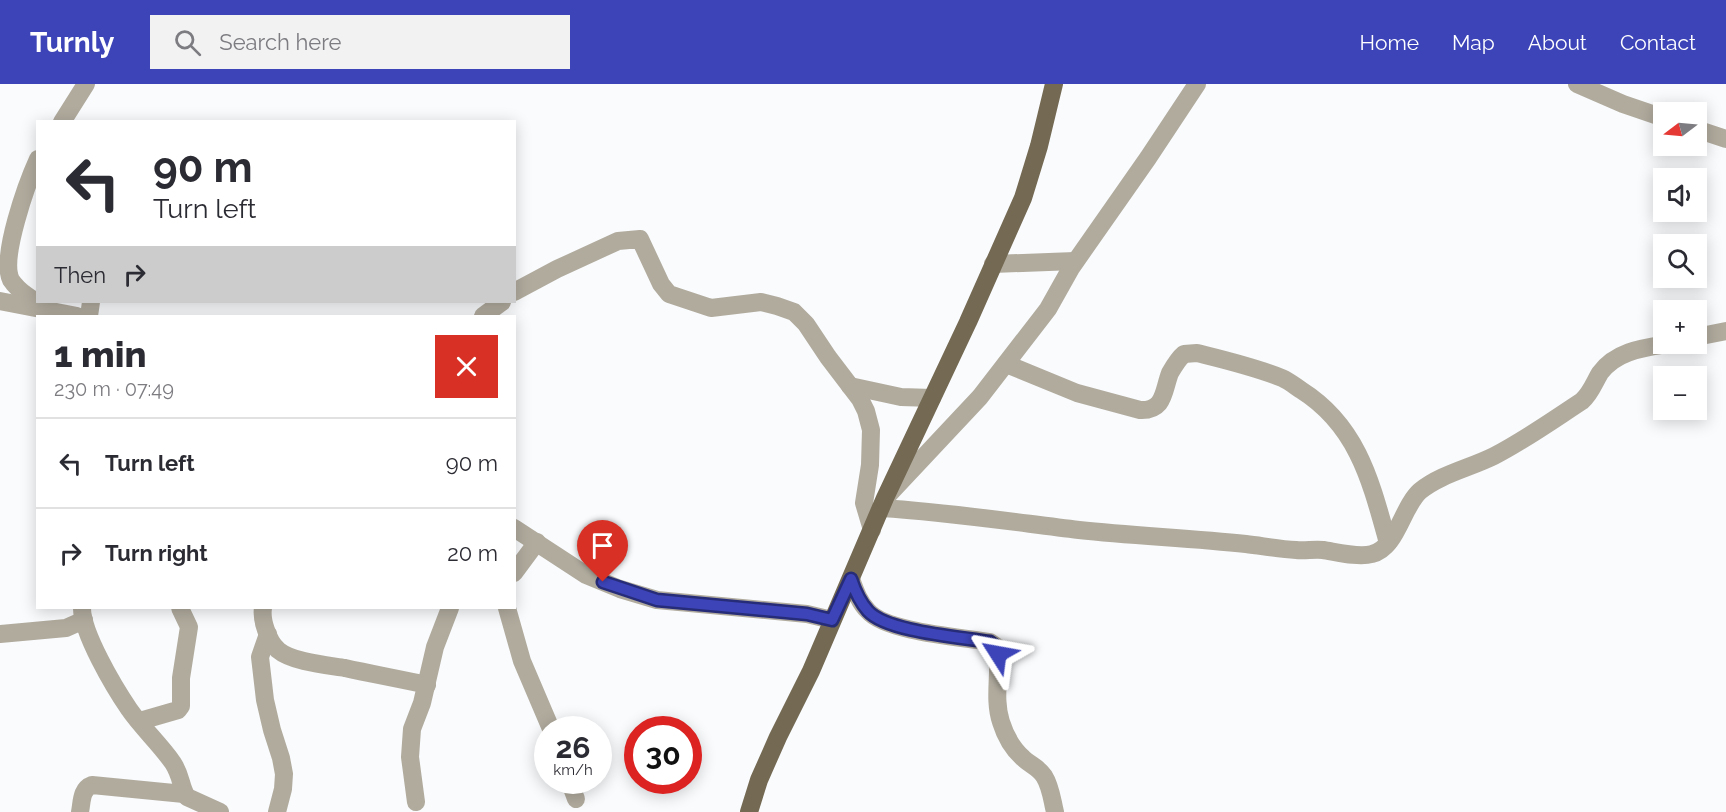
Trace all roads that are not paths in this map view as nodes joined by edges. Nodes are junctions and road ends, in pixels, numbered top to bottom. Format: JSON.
{"nodes":[{"id":1,"x":86,"y":84,"type":"edge"},
{"id":2,"x":1054,"y":84,"type":"edge"},
{"id":3,"x":1197,"y":84,"type":"edge"},
{"id":4,"x":1576,"y":84,"type":"edge"},
{"id":5,"x":1653,"y":114,"type":"edge"},
{"id":6,"x":63,"y":120,"type":"edge"},
{"id":7,"x":1707,"y":133,"type":"edge"},
{"id":8,"x":1726,"y":139,"type":"edge"},
{"id":9,"x":36,"y":164,"type":"edge"},
{"id":10,"x":1075,"y":261,"type":"junction"},
{"id":11,"x":993,"y":264,"type":"junction"},
{"id":12,"x":516,"y":291,"type":"edge"},
{"id":13,"x":0,"y":301,"type":"edge"},
{"id":14,"x":36,"y":302,"type":"edge"},
{"id":15,"x":38,"y":303,"type":"edge"},
{"id":16,"x":501,"y":303,"type":"edge"},
{"id":17,"x":56,"y":314,"type":"junction"},
{"id":18,"x":66,"y":315,"type":"edge"},
{"id":19,"x":484,"y":315,"type":"edge"},
{"id":20,"x":1726,"y":331,"type":"edge"},
{"id":21,"x":1707,"y":335,"type":"edge"},
{"id":22,"x":1653,"y":347,"type":"edge"},
{"id":23,"x":1006,"y":364,"type":"junction"},
{"id":24,"x":850,"y":386,"type":"junction"},
{"id":25,"x":932,"y":398,"type":"junction"},
{"id":26,"x":883,"y":503,"type":"junction"},
{"id":27,"x":516,"y":529,"type":"edge"},
{"id":28,"x":872,"y":530,"type":"junction"},
{"id":29,"x":537,"y":542,"type":"junction"},
{"id":30,"x":1388,"y":543,"type":"junction"},
{"id":31,"x":516,"y":570,"type":"edge"},
{"id":32,"x":851,"y":579,"type":"junction"},
{"id":33,"x":180,"y":609,"type":"edge"},
{"id":34,"x":263,"y":609,"type":"edge"},
{"id":35,"x":450,"y":609,"type":"edge"},
{"id":36,"x":507,"y":609,"type":"edge"},
{"id":37,"x":83,"y":614,"type":"edge"},
{"id":38,"x":832,"y":620,"type":"junction"},
{"id":39,"x":268,"y":633,"type":"junction"},
{"id":40,"x":0,"y":634,"type":"edge"},
{"id":41,"x":427,"y":685,"type":"junction"},
{"id":42,"x":545,"y":716,"type":"edge"},
{"id":43,"x":140,"y":721,"type":"junction"},
{"id":44,"x":184,"y":794,"type":"junction"},
{"id":45,"x":574,"y":794,"type":"edge"},
{"id":46,"x":576,"y":799,"type":"dead end"},
{"id":47,"x":416,"y":802,"type":"dead end"},
{"id":48,"x":80,"y":812,"type":"edge"},
{"id":49,"x":220,"y":812,"type":"edge"},
{"id":50,"x":277,"y":812,"type":"edge"},
{"id":51,"x":749,"y":812,"type":"edge"},
{"id":52,"x":1055,"y":812,"type":"edge"}],
"edges":[{"from":1,"to":6,"type":"street"},
{"from":2,"to":11,"type":"main road"},
{"from":3,"to":10,"type":"street"},
{"from":4,"to":5,"type":"street"},
{"from":7,"to":8,"type":"street"},
{"from":9,"to":14,"type":"street"},
{"from":10,"to":11,"type":"street"},
{"from":10,"to":23,"type":"street"},
{"from":11,"to":25,"type":"main road"},
{"from":12,"to":24,"type":"street"},
{"from":13,"to":17,"type":"street"},
{"from":15,"to":17,"type":"street"},
{"from":16,"to":19,"type":"street"},
{"from":17,"to":18,"type":"street"},
{"from":20,"to":21,"type":"street"},
{"from":22,"to":30,"type":"street"},
{"from":23,"to":26,"type":"street"},
{"from":23,"to":30,"type":"street"},
{"from":24,"to":25,"type":"street"},
{"from":24,"to":28,"type":"street"},
{"from":25,"to":26,"type":"main road"},
{"from":26,"to":28,"type":"main road"},
{"from":26,"to":30,"type":"street"},
{"from":27,"to":29,"type":"street"},
{"from":28,"to":32,"type":"main road"},
{"from":29,"to":31,"type":"street"},
{"from":29,"to":38,"type":"street"},
{"from":32,"to":38,"type":"main road"},
{"from":32,"to":52,"type":"street"},
{"from":33,"to":43,"type":"street"},
{"from":34,"to":39,"type":"street"},
{"from":35,"to":41,"type":"street"},
{"from":36,"to":42,"type":"street"},
{"from":37,"to":40,"type":"street"},
{"from":37,"to":43,"type":"street"},
{"from":38,"to":51,"type":"main road"},
{"from":39,"to":41,"type":"street"},
{"from":39,"to":50,"type":"street"},
{"from":41,"to":47,"type":"street"},
{"from":43,"to":44,"type":"street"},
{"from":44,"to":48,"type":"street"},
{"from":44,"to":49,"type":"street"},
{"from":45,"to":46,"type":"street"}]}
